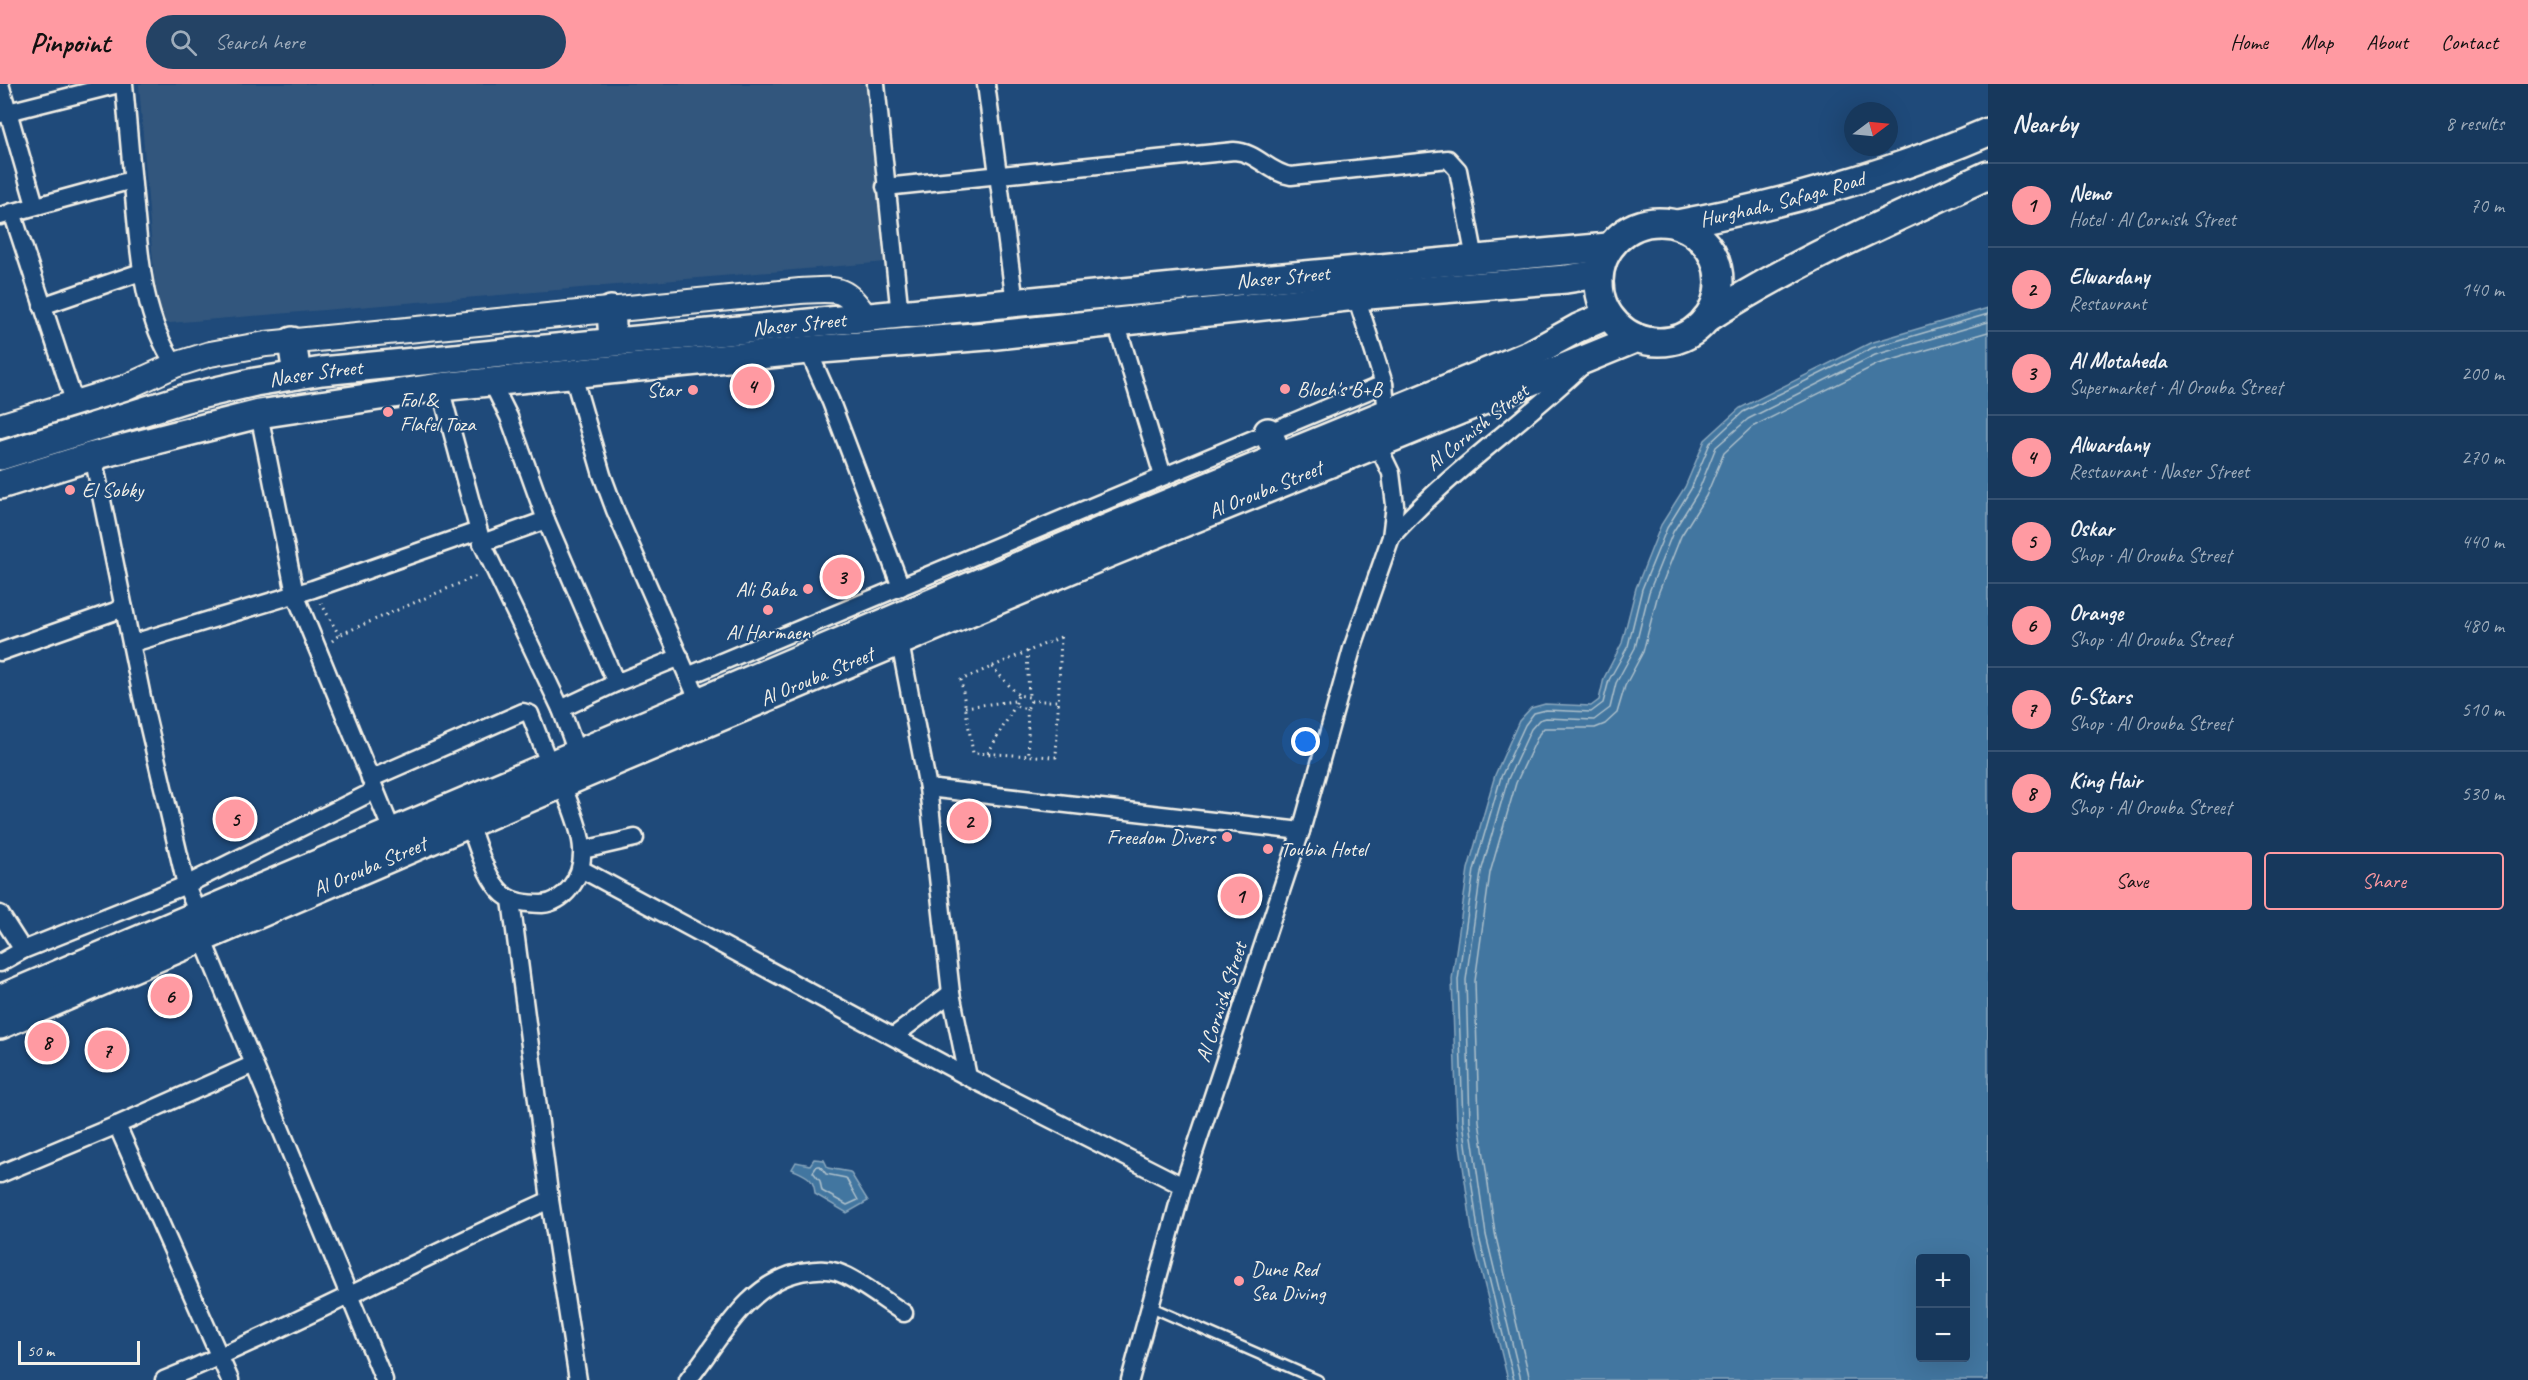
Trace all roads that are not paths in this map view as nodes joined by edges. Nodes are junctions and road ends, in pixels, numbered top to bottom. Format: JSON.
{"nodes":[{"id":1,"x":0,"y":84,"type":"edge"},
{"id":2,"x":119,"y":84,"type":"edge"},
{"id":3,"x":124,"y":84,"type":"edge"},
{"id":4,"x":876,"y":84,"type":"edge"},
{"id":5,"x":986,"y":84,"type":"edge"},
{"id":6,"x":4,"y":113,"type":"edge"},
{"id":7,"x":1988,"y":132,"type":"edge"},
{"id":8,"x":997,"y":174,"type":"junction"},
{"id":9,"x":1988,"y":175,"type":"edge"},
{"id":10,"x":132,"y":180,"type":"junction"},
{"id":11,"x":885,"y":187,"type":"junction"},
{"id":12,"x":35,"y":205,"type":"junction"},
{"id":13,"x":6,"y":214,"type":"edge"},
{"id":14,"x":1677,"y":224,"type":"junction"},
{"id":15,"x":1608,"y":247,"type":"junction"},
{"id":16,"x":1475,"y":259,"type":"junction"},
{"id":17,"x":141,"y":272,"type":"junction"},
{"id":18,"x":1598,"y":274,"type":"junction"},
{"id":19,"x":1356,"y":296,"type":"junction"},
{"id":20,"x":1069,"y":298,"type":"junction"},
{"id":21,"x":1015,"y":303,"type":"junction"},
{"id":22,"x":42,"y":306,"type":"junction"},
{"id":23,"x":611,"y":310,"type":"junction"},
{"id":24,"x":900,"y":315,"type":"junction"},
{"id":25,"x":1608,"y":315,"type":"junction"},
{"id":26,"x":866,"y":318,"type":"junction"},
{"id":27,"x":1706,"y":319,"type":"junction"},
{"id":28,"x":1116,"y":322,"type":"junction"},
{"id":29,"x":1071,"y":327,"type":"junction"},
{"id":30,"x":1637,"y":339,"type":"junction"},
{"id":31,"x":291,"y":341,"type":"junction"},
{"id":32,"x":613,"y":341,"type":"junction"},
{"id":33,"x":808,"y":350,"type":"junction"},
{"id":34,"x":1594,"y":355,"type":"junction"},
{"id":35,"x":175,"y":365,"type":"junction"},
{"id":36,"x":297,"y":375,"type":"junction"},
{"id":37,"x":573,"y":375,"type":"junction"},
{"id":38,"x":492,"y":383,"type":"junction"},
{"id":39,"x":1384,"y":384,"type":"junction"},
{"id":40,"x":440,"y":387,"type":"junction"},
{"id":41,"x":75,"y":404,"type":"junction"},
{"id":42,"x":259,"y":414,"type":"junction"},
{"id":43,"x":1387,"y":414,"type":"junction"},
{"id":44,"x":0,"y":426,"type":"edge"},
{"id":45,"x":1268,"y":432,"type":"junction"},
{"id":46,"x":1377,"y":444,"type":"junction"},
{"id":47,"x":0,"y":456,"type":"edge"},
{"id":48,"x":93,"y":456,"type":"junction"},
{"id":49,"x":1279,"y":458,"type":"junction"},
{"id":50,"x":1163,"y":476,"type":"junction"},
{"id":51,"x":0,"y":485,"type":"edge"},
{"id":52,"x":546,"y":520,"type":"junction"},
{"id":53,"x":480,"y":537,"type":"junction"},
{"id":54,"x":1391,"y":537,"type":"junction"},
{"id":55,"x":1045,"y":568,"type":"junction"},
{"id":56,"x":901,"y":587,"type":"junction"},
{"id":57,"x":295,"y":594,"type":"junction"},
{"id":58,"x":124,"y":608,"type":"junction"},
{"id":59,"x":133,"y":643,"type":"junction"},
{"id":60,"x":900,"y":643,"type":"junction"},
{"id":61,"x":0,"y":652,"type":"edge"},
{"id":62,"x":680,"y":657,"type":"junction"},
{"id":63,"x":688,"y":676,"type":"junction"},
{"id":64,"x":616,"y":683,"type":"junction"},
{"id":65,"x":699,"y":702,"type":"junction"},
{"id":66,"x":561,"y":709,"type":"junction"},
{"id":67,"x":577,"y":753,"type":"junction"},
{"id":68,"x":556,"y":775,"type":"junction"},
{"id":69,"x":372,"y":785,"type":"junction"},
{"id":70,"x":928,"y":788,"type":"junction"},
{"id":71,"x":469,"y":824,"type":"junction"},
{"id":72,"x":392,"y":831,"type":"junction"},
{"id":73,"x":1301,"y":831,"type":"junction"},
{"id":74,"x":635,"y":838,"type":"dead end"},
{"id":75,"x":583,"y":850,"type":"junction"},
{"id":76,"x":581,"y":869,"type":"junction"},
{"id":77,"x":186,"y":885,"type":"junction"},
{"id":78,"x":511,"y":900,"type":"junction"},
{"id":79,"x":0,"y":914,"type":"edge"},
{"id":80,"x":200,"y":926,"type":"junction"},
{"id":81,"x":23,"y":950,"type":"junction"},
{"id":82,"x":0,"y":963,"type":"edge"},
{"id":83,"x":951,"y":993,"type":"junction"},
{"id":84,"x":1,"y":1004,"type":"edge"},
{"id":85,"x":894,"y":1036,"type":"junction"},
{"id":86,"x":254,"y":1065,"type":"junction"},
{"id":87,"x":968,"y":1077,"type":"junction"},
{"id":88,"x":117,"y":1125,"type":"junction"},
{"id":89,"x":0,"y":1174,"type":"edge"},
{"id":90,"x":1183,"y":1186,"type":"junction"},
{"id":91,"x":550,"y":1200,"type":"junction"},
{"id":92,"x":351,"y":1294,"type":"junction"},
{"id":93,"x":1151,"y":1307,"type":"junction"},
{"id":94,"x":904,"y":1313,"type":"dead end"},
{"id":95,"x":221,"y":1357,"type":"junction"},
{"id":96,"x":164,"y":1380,"type":"edge"},
{"id":97,"x":231,"y":1380,"type":"edge"},
{"id":98,"x":384,"y":1380,"type":"edge"},
{"id":99,"x":578,"y":1380,"type":"edge"},
{"id":100,"x":688,"y":1380,"type":"edge"},
{"id":101,"x":1130,"y":1380,"type":"edge"},
{"id":102,"x":1318,"y":1380,"type":"edge"}],
"edges":[{"from":1,"to":6,"type":"street"},
{"from":2,"to":6,"type":"street"},
{"from":3,"to":10,"type":"street"},
{"from":4,"to":11,"type":"street"},
{"from":5,"to":8,"type":"street"},
{"from":6,"to":12,"type":"street"},
{"from":7,"to":14,"type":"main road","name":"Hurghada, Safaga Road"},
{"from":8,"to":11,"type":"street"},
{"from":8,"to":16,"type":"street"},
{"from":8,"to":21,"type":"street"},
{"from":9,"to":27,"type":"main road"},
{"from":10,"to":12,"type":"street"},
{"from":10,"to":17,"type":"street"},
{"from":11,"to":24,"type":"street"},
{"from":12,"to":13,"type":"street"},
{"from":13,"to":22,"type":"street"},
{"from":14,"to":15,"type":"main road"},
{"from":14,"to":27,"type":"main road"},
{"from":15,"to":16,"type":"main road","name":"Naser Street"},
{"from":15,"to":18,"type":"main road"},
{"from":16,"to":20,"type":"main road","name":"Naser Street"},
{"from":17,"to":22,"type":"street"},
{"from":17,"to":35,"type":"street"},
{"from":18,"to":19,"type":"main road","name":"Naser Street"},
{"from":18,"to":25,"type":"main road"},
{"from":19,"to":28,"type":"main road","name":"Naser Street"},
{"from":19,"to":39,"type":"street"},
{"from":20,"to":21,"type":"main road","name":"Naser Street"},
{"from":20,"to":29,"type":"main road"},
{"from":21,"to":24,"type":"main road","name":"Naser Street"},
{"from":22,"to":41,"type":"street"},
{"from":23,"to":26,"type":"street"},
{"from":23,"to":31,"type":"street"},
{"from":23,"to":32,"type":"main road"},
{"from":24,"to":26,"type":"main road","name":"Naser Street"},
{"from":25,"to":30,"type":"main road"},
{"from":25,"to":43,"type":"main road","name":"Al Orouba Street"},
{"from":26,"to":32,"type":"main road","name":"Naser Street"},
{"from":27,"to":30,"type":"main road"},
{"from":28,"to":29,"type":"main road","name":"Naser Street"},
{"from":28,"to":50,"type":"street"},
{"from":29,"to":33,"type":"main road","name":"Naser Street"},
{"from":30,"to":34,"type":"main road","name":"Al Orouba Street"},
{"from":31,"to":35,"type":"street"},
{"from":31,"to":36,"type":"main road"},
{"from":32,"to":36,"type":"main road","name":"Naser Street"},
{"from":33,"to":37,"type":"main road","name":"Naser Street"},
{"from":33,"to":56,"type":"street"},
{"from":34,"to":46,"type":"main road","name":"Al Orouba Street"},
{"from":34,"to":54,"type":"street","name":"Al Cornish Street"},
{"from":35,"to":41,"type":"street"},
{"from":36,"to":47,"type":"main road","name":"Naser Street"},
{"from":37,"to":38,"type":"main road","name":"Naser Street"},
{"from":37,"to":62,"type":"street"},
{"from":38,"to":40,"type":"main road","name":"Naser Street"},
{"from":38,"to":52,"type":"street"},
{"from":39,"to":43,"type":"street"},
{"from":39,"to":45,"type":"street"},
{"from":40,"to":42,"type":"main road","name":"Naser Street"},
{"from":40,"to":53,"type":"street"},
{"from":41,"to":44,"type":"street"},
{"from":42,"to":48,"type":"main road","name":"Naser Street"},
{"from":42,"to":57,"type":"street"},
{"from":43,"to":49,"type":"main road","name":"Al Orouba Street"},
{"from":45,"to":49,"type":"main road"},
{"from":45,"to":50,"type":"street"},
{"from":46,"to":54,"type":"street","name":"Al Cornish Street"},
{"from":46,"to":55,"type":"main road","name":"Al Orouba Street"},
{"from":48,"to":51,"type":"main road","name":"Naser Street"},
{"from":48,"to":58,"type":"street"},
{"from":49,"to":55,"type":"main road","name":"Al Orouba Street"},
{"from":50,"to":56,"type":"street"},
{"from":52,"to":53,"type":"street"},
{"from":52,"to":64,"type":"street"},
{"from":53,"to":57,"type":"street"},
{"from":53,"to":66,"type":"street"},
{"from":54,"to":73,"type":"street","name":"Al Cornish Street"},
{"from":55,"to":60,"type":"main road","name":"Al Orouba Street"},
{"from":55,"to":65,"type":"main road","name":"Al Orouba Street"},
{"from":56,"to":63,"type":"street"},
{"from":57,"to":59,"type":"street"},
{"from":57,"to":69,"type":"street"},
{"from":58,"to":59,"type":"street"},
{"from":58,"to":61,"type":"street"},
{"from":59,"to":77,"type":"street"},
{"from":60,"to":68,"type":"main road","name":"Al Orouba Street"},
{"from":60,"to":70,"type":"street"},
{"from":62,"to":63,"type":"street"},
{"from":62,"to":64,"type":"street"},
{"from":63,"to":65,"type":"street"},
{"from":64,"to":66,"type":"street"},
{"from":65,"to":67,"type":"main road","name":"Al Orouba Street"},
{"from":66,"to":67,"type":"street"},
{"from":67,"to":68,"type":"main road","name":"Al Orouba Street"},
{"from":68,"to":69,"type":"street"},
{"from":68,"to":71,"type":"main road","name":"Al Orouba Street"},
{"from":68,"to":72,"type":"main road","name":"Al Orouba Street"},
{"from":68,"to":75,"type":"street"},
{"from":69,"to":72,"type":"street"},
{"from":69,"to":77,"type":"street"},
{"from":70,"to":73,"type":"street"},
{"from":70,"to":83,"type":"street"},
{"from":71,"to":78,"type":"street"},
{"from":71,"to":80,"type":"main road","name":"Al Orouba Street"},
{"from":72,"to":80,"type":"main road","name":"Al Orouba Street"},
{"from":73,"to":90,"type":"street","name":"Al Cornish Street"},
{"from":74,"to":75,"type":"street"},
{"from":75,"to":76,"type":"street"},
{"from":76,"to":78,"type":"street"},
{"from":76,"to":85,"type":"street"},
{"from":77,"to":80,"type":"street"},
{"from":77,"to":81,"type":"street"},
{"from":78,"to":91,"type":"street"},
{"from":79,"to":81,"type":"street"},
{"from":80,"to":84,"type":"main road","name":"Al Orouba Street"},
{"from":80,"to":86,"type":"street"},
{"from":81,"to":82,"type":"street"},
{"from":83,"to":85,"type":"street"},
{"from":83,"to":87,"type":"street"},
{"from":85,"to":87,"type":"street"},
{"from":86,"to":88,"type":"street"},
{"from":86,"to":92,"type":"street"},
{"from":87,"to":90,"type":"street"},
{"from":88,"to":89,"type":"street"},
{"from":88,"to":95,"type":"street"},
{"from":90,"to":93,"type":"street","name":"Al Cornish Street"},
{"from":91,"to":92,"type":"street"},
{"from":91,"to":99,"type":"street"},
{"from":92,"to":95,"type":"street"},
{"from":92,"to":98,"type":"street"},
{"from":93,"to":101,"type":"street","name":"Al Cornish Street"},
{"from":93,"to":102,"type":"lane"},
{"from":94,"to":100,"type":"street"},
{"from":95,"to":96,"type":"street"},
{"from":95,"to":97,"type":"street"}]}
